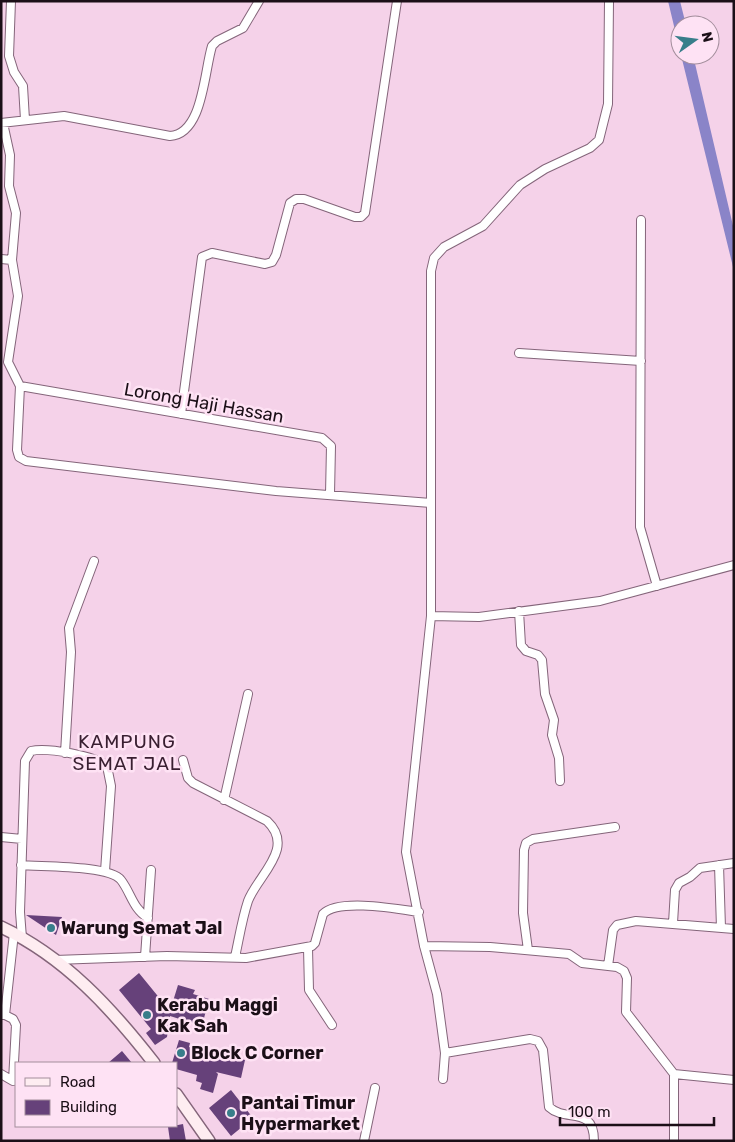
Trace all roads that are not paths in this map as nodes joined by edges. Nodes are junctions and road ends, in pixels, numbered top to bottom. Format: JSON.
{"nodes":[{"id":1,"x":11,"y":1,"type":"edge"},
{"id":2,"x":259,"y":1,"type":"edge"},
{"id":3,"x":397,"y":1,"type":"edge"},
{"id":4,"x":609,"y":1,"type":"edge"},
{"id":5,"x":1,"y":28,"type":"edge"},
{"id":6,"x":10,"y":28,"type":"junction"},
{"id":7,"x":25,"y":120,"type":"junction"},
{"id":8,"x":2,"y":123,"type":"edge"},
{"id":9,"x":641,"y":220,"type":"dead end"},
{"id":10,"x":1,"y":259,"type":"edge"},
{"id":11,"x":12,"y":260,"type":"junction"},
{"id":12,"x":519,"y":353,"type":"dead end"},
{"id":13,"x":641,"y":361,"type":"junction"},
{"id":14,"x":5,"y":362,"type":"edge"},
{"id":15,"x":20,"y":386,"type":"junction"},
{"id":16,"x":181,"y":414,"type":"junction"},
{"id":17,"x":330,"y":494,"type":"junction"},
{"id":18,"x":431,"y":503,"type":"junction"},
{"id":19,"x":94,"y":561,"type":"dead end"},
{"id":20,"x":734,"y":565,"type":"edge"},
{"id":21,"x":657,"y":586,"type":"junction"},
{"id":22,"x":520,"y":611,"type":"junction"},
{"id":23,"x":431,"y":616,"type":"junction"},
{"id":24,"x":248,"y":694,"type":"dead end"},
{"id":25,"x":65,"y":753,"type":"junction"},
{"id":26,"x":183,"y":760,"type":"dead end"},
{"id":27,"x":560,"y":781,"type":"dead end"},
{"id":28,"x":224,"y":800,"type":"junction"},
{"id":29,"x":615,"y":827,"type":"dead end"},
{"id":30,"x":1,"y":837,"type":"edge"},
{"id":31,"x":22,"y":839,"type":"junction"},
{"id":32,"x":734,"y":863,"type":"edge"},
{"id":33,"x":21,"y":865,"type":"junction"},
{"id":34,"x":718,"y":865,"type":"junction"},
{"id":35,"x":151,"y":870,"type":"dead end"},
{"id":36,"x":105,"y":871,"type":"junction"},
{"id":37,"x":418,"y":912,"type":"junction"},
{"id":38,"x":148,"y":918,"type":"junction"},
{"id":39,"x":672,"y":923,"type":"junction"},
{"id":40,"x":1,"y":927,"type":"edge"},
{"id":41,"x":721,"y":928,"type":"junction"},
{"id":42,"x":734,"y":929,"type":"edge"},
{"id":43,"x":18,"y":936,"type":"junction"},
{"id":44,"x":424,"y":946,"type":"junction"},
{"id":45,"x":308,"y":948,"type":"junction"},
{"id":46,"x":528,"y":950,"type":"junction"},
{"id":47,"x":145,"y":957,"type":"junction"},
{"id":48,"x":234,"y":957,"type":"junction"},
{"id":49,"x":55,"y":960,"type":"junction"},
{"id":50,"x":608,"y":966,"type":"junction"},
{"id":51,"x":3,"y":1015,"type":"edge"},
{"id":52,"x":332,"y":1025,"type":"dead end"},
{"id":53,"x":445,"y":1053,"type":"junction"},
{"id":54,"x":15,"y":1062,"type":"edge"},
{"id":55,"x":153,"y":1062,"type":"edge"},
{"id":56,"x":1,"y":1074,"type":"edge"},
{"id":57,"x":674,"y":1074,"type":"junction"},
{"id":58,"x":443,"y":1079,"type":"dead end"},
{"id":59,"x":734,"y":1080,"type":"edge"},
{"id":60,"x":15,"y":1083,"type":"edge"},
{"id":61,"x":375,"y":1088,"type":"dead end"},
{"id":62,"x":178,"y":1097,"type":"edge"},
{"id":63,"x":209,"y":1141,"type":"edge"},
{"id":64,"x":364,"y":1141,"type":"edge"},
{"id":65,"x":594,"y":1141,"type":"edge"},
{"id":66,"x":674,"y":1141,"type":"edge"}],
"edges":[{"from":1,"to":6,"type":"street"},
{"from":2,"to":7,"type":"street"},
{"from":3,"to":16,"type":"street"},
{"from":4,"to":18,"type":"street"},
{"from":5,"to":6,"type":"street"},
{"from":6,"to":7,"type":"street"},
{"from":7,"to":8,"type":"street"},
{"from":8,"to":11,"type":"street"},
{"from":9,"to":13,"type":"street"},
{"from":10,"to":11,"type":"street"},
{"from":11,"to":14,"type":"street"},
{"from":12,"to":13,"type":"street"},
{"from":13,"to":21,"type":"street"},
{"from":14,"to":15,"type":"street"},
{"from":15,"to":16,"type":"street","name":"Lorong Haji Hassan"},
{"from":15,"to":17,"type":"street"},
{"from":16,"to":17,"type":"street","name":"Lorong Haji Hassan"},
{"from":17,"to":18,"type":"street"},
{"from":18,"to":23,"type":"street"},
{"from":19,"to":25,"type":"street"},
{"from":20,"to":21,"type":"street"},
{"from":21,"to":22,"type":"street"},
{"from":22,"to":23,"type":"street"},
{"from":22,"to":27,"type":"street"},
{"from":23,"to":37,"type":"street"},
{"from":24,"to":28,"type":"street"},
{"from":25,"to":31,"type":"street"},
{"from":25,"to":36,"type":"street"},
{"from":26,"to":28,"type":"street"},
{"from":28,"to":48,"type":"street"},
{"from":29,"to":46,"type":"street"},
{"from":30,"to":31,"type":"street"},
{"from":31,"to":33,"type":"street"},
{"from":32,"to":34,"type":"street"},
{"from":33,"to":36,"type":"street"},
{"from":33,"to":43,"type":"street"},
{"from":34,"to":39,"type":"street"},
{"from":34,"to":41,"type":"street"},
{"from":35,"to":38,"type":"street"},
{"from":36,"to":38,"type":"street"},
{"from":37,"to":44,"type":"street"},
{"from":37,"to":45,"type":"street"},
{"from":38,"to":47,"type":"street"},
{"from":39,"to":41,"type":"street"},
{"from":39,"to":50,"type":"street"},
{"from":40,"to":43,"type":"main road"},
{"from":41,"to":42,"type":"street"},
{"from":43,"to":49,"type":"main road"},
{"from":43,"to":51,"type":"street"},
{"from":44,"to":46,"type":"street"},
{"from":44,"to":53,"type":"street"},
{"from":45,"to":48,"type":"street"},
{"from":45,"to":52,"type":"street"},
{"from":46,"to":50,"type":"street"},
{"from":47,"to":48,"type":"street"},
{"from":47,"to":49,"type":"street"},
{"from":49,"to":55,"type":"main road"},
{"from":50,"to":57,"type":"street"},
{"from":51,"to":54,"type":"street"},
{"from":53,"to":58,"type":"street"},
{"from":53,"to":65,"type":"street"},
{"from":56,"to":60,"type":"street"},
{"from":57,"to":59,"type":"street"},
{"from":57,"to":66,"type":"street"},
{"from":61,"to":64,"type":"street"},
{"from":62,"to":63,"type":"main road"}]}
